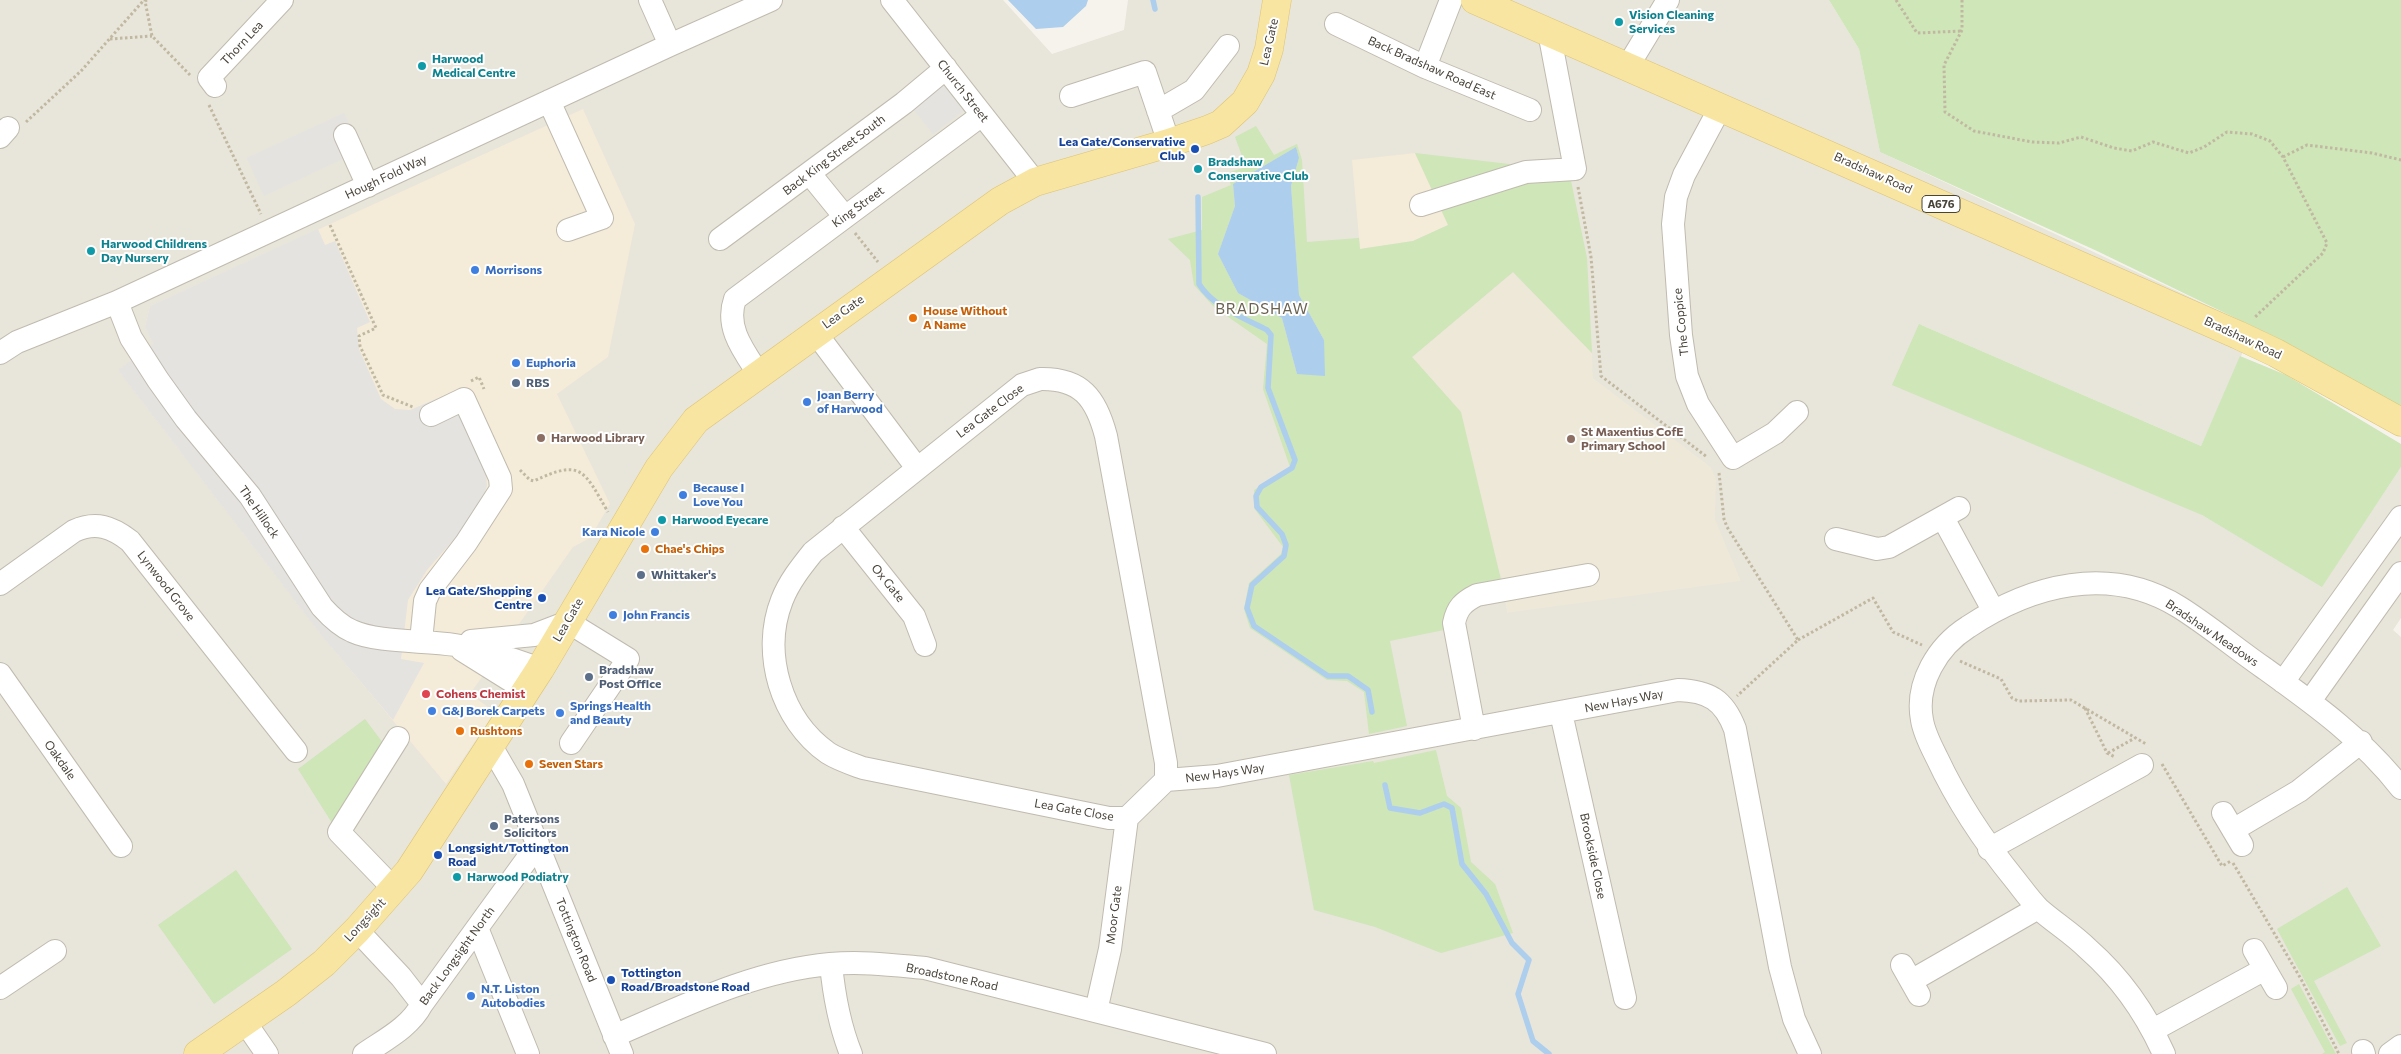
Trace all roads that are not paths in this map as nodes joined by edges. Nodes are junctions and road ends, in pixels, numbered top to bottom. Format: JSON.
{"nodes":[{"id":1,"x":282,"y":0,"type":"edge"},
{"id":2,"x":650,"y":0,"type":"edge"},
{"id":3,"x":771,"y":0,"type":"edge"},
{"id":4,"x":892,"y":0,"type":"edge"},
{"id":5,"x":1277,"y":0,"type":"edge"},
{"id":6,"x":1452,"y":0,"type":"edge"},
{"id":7,"x":1475,"y":0,"type":"edge"},
{"id":8,"x":1668,"y":0,"type":"edge"},
{"id":9,"x":1336,"y":24,"type":"dead end"},
{"id":10,"x":1548,"y":32,"type":"junction"},
{"id":11,"x":670,"y":45,"type":"junction"},
{"id":12,"x":1228,"y":46,"type":"dead end"},
{"id":13,"x":1628,"y":66,"type":"junction"},
{"id":14,"x":1424,"y":67,"type":"junction"},
{"id":15,"x":946,"y":68,"type":"junction"},
{"id":16,"x":205,"y":88,"type":"road end"},
{"id":17,"x":1071,"y":96,"type":"dead end"},
{"id":18,"x":549,"y":101,"type":"junction"},
{"id":19,"x":1721,"y":106,"type":"junction"},
{"id":20,"x":1530,"y":110,"type":"dead end"},
{"id":21,"x":1158,"y":111,"type":"junction"},
{"id":22,"x":982,"y":115,"type":"junction"},
{"id":23,"x":345,"y":135,"type":"dead end"},
{"id":24,"x":1169,"y":143,"type":"junction"},
{"id":25,"x":810,"y":174,"type":"junction"},
{"id":26,"x":1035,"y":182,"type":"junction"},
{"id":27,"x":368,"y":186,"type":"junction"},
{"id":28,"x":1421,"y":205,"type":"dead end"},
{"id":29,"x":844,"y":218,"type":"junction"},
{"id":30,"x":568,"y":230,"type":"dead end"},
{"id":31,"x":720,"y":239,"type":"dead end"},
{"id":32,"x":117,"y":302,"type":"junction"},
{"id":33,"x":816,"y":332,"type":"junction"},
{"id":34,"x":0,"y":353,"type":"edge"},
{"id":35,"x":758,"y":373,"type":"junction"},
{"id":36,"x":426,"y":409,"type":"road end"},
{"id":37,"x":1797,"y":412,"type":"dead end"},
{"id":38,"x":2401,"y":422,"type":"edge"},
{"id":39,"x":917,"y":468,"type":"junction"},
{"id":40,"x":2401,"y":517,"type":"edge"},
{"id":41,"x":843,"y":527,"type":"junction"},
{"id":42,"x":1836,"y":538,"type":"dead end"},
{"id":43,"x":2401,"y":573,"type":"edge"},
{"id":44,"x":1588,"y":575,"type":"dead end"},
{"id":45,"x":0,"y":584,"type":"edge"},
{"id":46,"x":1993,"y":610,"type":"junction"},
{"id":47,"x":568,"y":622,"type":"junction"},
{"id":48,"x":421,"y":641,"type":"junction"},
{"id":49,"x":453,"y":644,"type":"junction"},
{"id":50,"x":925,"y":645,"type":"dead end"},
{"id":51,"x":0,"y":674,"type":"edge"},
{"id":52,"x":533,"y":679,"type":"junction"},
{"id":53,"x":2283,"y":682,"type":"junction"},
{"id":54,"x":2310,"y":701,"type":"junction"},
{"id":55,"x":1561,"y":713,"type":"junction"},
{"id":56,"x":1474,"y":729,"type":"junction"},
{"id":57,"x":398,"y":738,"type":"dead end"},
{"id":58,"x":2361,"y":742,"type":"junction"},
{"id":59,"x":571,"y":743,"type":"dead end"},
{"id":60,"x":491,"y":746,"type":"junction"},
{"id":61,"x":296,"y":751,"type":"dead end"},
{"id":62,"x":2134,"y":759,"type":"road end"},
{"id":63,"x":1166,"y":780,"type":"junction"},
{"id":64,"x":2401,"y":788,"type":"edge"},
{"id":65,"x":1127,"y":818,"type":"junction"},
{"id":66,"x":2232,"y":837,"type":"road end"},
{"id":67,"x":538,"y":844,"type":"junction"},
{"id":68,"x":121,"y":846,"type":"dead end"},
{"id":69,"x":1989,"y":849,"type":"junction"},
{"id":70,"x":394,"y":889,"type":"junction"},
{"id":71,"x":2038,"y":908,"type":"junction"},
{"id":72,"x":477,"y":928,"type":"junction"},
{"id":73,"x":357,"y":930,"type":"junction"},
{"id":74,"x":55,"y":951,"type":"dead end"},
{"id":75,"x":831,"y":964,"type":"junction"},
{"id":76,"x":1911,"y":981,"type":"dead end"},
{"id":77,"x":0,"y":988,"type":"edge"},
{"id":78,"x":2276,"y":988,"type":"dead end"},
{"id":79,"x":1624,"y":998,"type":"dead end"},
{"id":80,"x":422,"y":1004,"type":"junction"},
{"id":81,"x":1096,"y":1011,"type":"junction"},
{"id":82,"x":245,"y":1022,"type":"junction"},
{"id":83,"x":2153,"y":1030,"type":"junction"},
{"id":84,"x":618,"y":1045,"type":"edge"},
{"id":85,"x":2401,"y":1046,"type":"edge"},
{"id":86,"x":198,"y":1054,"type":"edge"},
{"id":87,"x":267,"y":1054,"type":"edge"},
{"id":88,"x":364,"y":1054,"type":"edge"},
{"id":89,"x":528,"y":1054,"type":"edge"},
{"id":90,"x":851,"y":1054,"type":"edge"},
{"id":91,"x":1265,"y":1054,"type":"edge"},
{"id":92,"x":1810,"y":1054,"type":"edge"},
{"id":93,"x":2164,"y":1054,"type":"edge"},
{"id":94,"x":2390,"y":1054,"type":"edge"}],
"edges":[{"from":1,"to":16,"type":"street","name":"Thorn Lea"},
{"from":2,"to":11,"type":"street"},
{"from":3,"to":11,"type":"street","name":"Hough Fold Way"},
{"from":4,"to":15,"type":"street","name":"Church Street"},
{"from":5,"to":24,"type":"main road","name":"Lea Gate"},
{"from":6,"to":14,"type":"street"},
{"from":7,"to":10,"type":"main road","name":"Bradshaw Road","number":"A676"},
{"from":8,"to":13,"type":"street"},
{"from":9,"to":14,"type":"street","name":"Back Bradshaw Road East"},
{"from":10,"to":13,"type":"main road","name":"Bradshaw Road","number":"A676"},
{"from":10,"to":28,"type":"street"},
{"from":11,"to":18,"type":"street","name":"Hough Fold Way"},
{"from":12,"to":21,"type":"street"},
{"from":13,"to":19,"type":"main road","name":"Bradshaw Road","number":"A676"},
{"from":14,"to":20,"type":"street","name":"Back Bradshaw Road East"},
{"from":15,"to":22,"type":"street","name":"Church Street"},
{"from":15,"to":25,"type":"street","name":"Back King Street South"},
{"from":17,"to":21,"type":"street"},
{"from":18,"to":27,"type":"street","name":"Hough Fold Way"},
{"from":18,"to":30,"type":"street"},
{"from":19,"to":37,"type":"street","name":"The Coppice"},
{"from":19,"to":38,"type":"main road","name":"Bradshaw Road","number":"A676"},
{"from":21,"to":24,"type":"street"},
{"from":22,"to":26,"type":"street","name":"Church Street"},
{"from":22,"to":29,"type":"street","name":"King Street"},
{"from":23,"to":27,"type":"street"},
{"from":24,"to":26,"type":"main road","name":"Lea Gate"},
{"from":25,"to":29,"type":"street"},
{"from":25,"to":31,"type":"street","name":"Back King Street South"},
{"from":26,"to":33,"type":"main road","name":"Lea Gate"},
{"from":27,"to":32,"type":"street","name":"Hough Fold Way"},
{"from":29,"to":35,"type":"street","name":"King Street"},
{"from":32,"to":34,"type":"street","name":"Hough Fold Way"},
{"from":32,"to":48,"type":"street","name":"The Hillock"},
{"from":33,"to":35,"type":"main road","name":"Lea Gate"},
{"from":33,"to":39,"type":"street"},
{"from":35,"to":47,"type":"main road","name":"Lea Gate"},
{"from":36,"to":48,"type":"street"},
{"from":39,"to":41,"type":"street","name":"Lea Gate Close"},
{"from":39,"to":63,"type":"street","name":"Lea Gate Close"},
{"from":40,"to":53,"type":"street"},
{"from":41,"to":50,"type":"street","name":"Ox Gate"},
{"from":41,"to":65,"type":"street","name":"Lea Gate Close"},
{"from":42,"to":46,"type":"street"},
{"from":43,"to":54,"type":"street"},
{"from":44,"to":56,"type":"street"},
{"from":45,"to":61,"type":"street","name":"Lynwood Grove"},
{"from":46,"to":53,"type":"street","name":"Bradshaw Meadows"},
{"from":46,"to":69,"type":"street","name":"Bradshaw Meadows"},
{"from":47,"to":49,"type":"street","name":"The Hillock"},
{"from":47,"to":52,"type":"main road","name":"Lea Gate"},
{"from":47,"to":59,"type":"street"},
{"from":48,"to":49,"type":"street","name":"The Hillock"},
{"from":49,"to":52,"type":"street","name":"The Hillock"},
{"from":51,"to":68,"type":"street","name":"Oakdale"},
{"from":52,"to":60,"type":"main road","name":"Lea Gate"},
{"from":53,"to":54,"type":"street","name":"Bradshaw Meadows"},
{"from":54,"to":58,"type":"street","name":"Bradshaw Meadows"},
{"from":55,"to":56,"type":"street","name":"New Hays Way"},
{"from":55,"to":79,"type":"street","name":"Brookside Close"},
{"from":55,"to":92,"type":"street","name":"New Hays Way"},
{"from":56,"to":63,"type":"street","name":"New Hays Way"},
{"from":57,"to":70,"type":"street"},
{"from":58,"to":64,"type":"street","name":"Bradshaw Meadows"},
{"from":58,"to":66,"type":"street"},
{"from":60,"to":67,"type":"street","name":"Tottington Road"},
{"from":60,"to":70,"type":"main road","name":"Longsight"},
{"from":62,"to":69,"type":"street"},
{"from":63,"to":65,"type":"street","name":"Lea Gate Close"},
{"from":65,"to":81,"type":"street","name":"Moor Gate"},
{"from":67,"to":72,"type":"street","name":"Back Longsight North"},
{"from":67,"to":84,"type":"street","name":"Tottington Road"},
{"from":69,"to":71,"type":"street","name":"Bradshaw Meadows"},
{"from":70,"to":73,"type":"main road","name":"Longsight"},
{"from":71,"to":76,"type":"street"},
{"from":71,"to":83,"type":"street","name":"Bradshaw Meadows"},
{"from":72,"to":80,"type":"street","name":"Back Longsight North"},
{"from":72,"to":89,"type":"street"},
{"from":73,"to":80,"type":"street"},
{"from":73,"to":82,"type":"main road","name":"Longsight"},
{"from":74,"to":77,"type":"street"},
{"from":75,"to":81,"type":"street","name":"Broadstone Road"},
{"from":75,"to":84,"type":"street","name":"Broadstone Road"},
{"from":75,"to":90,"type":"street"},
{"from":78,"to":83,"type":"street"},
{"from":80,"to":88,"type":"street","name":"Back Longsight North"},
{"from":81,"to":91,"type":"street","name":"Broadstone Road"},
{"from":82,"to":86,"type":"main road","name":"Longsight"},
{"from":82,"to":87,"type":"street"},
{"from":83,"to":93,"type":"street","name":"Bradshaw Meadows"},
{"from":85,"to":94,"type":"street"}]}
